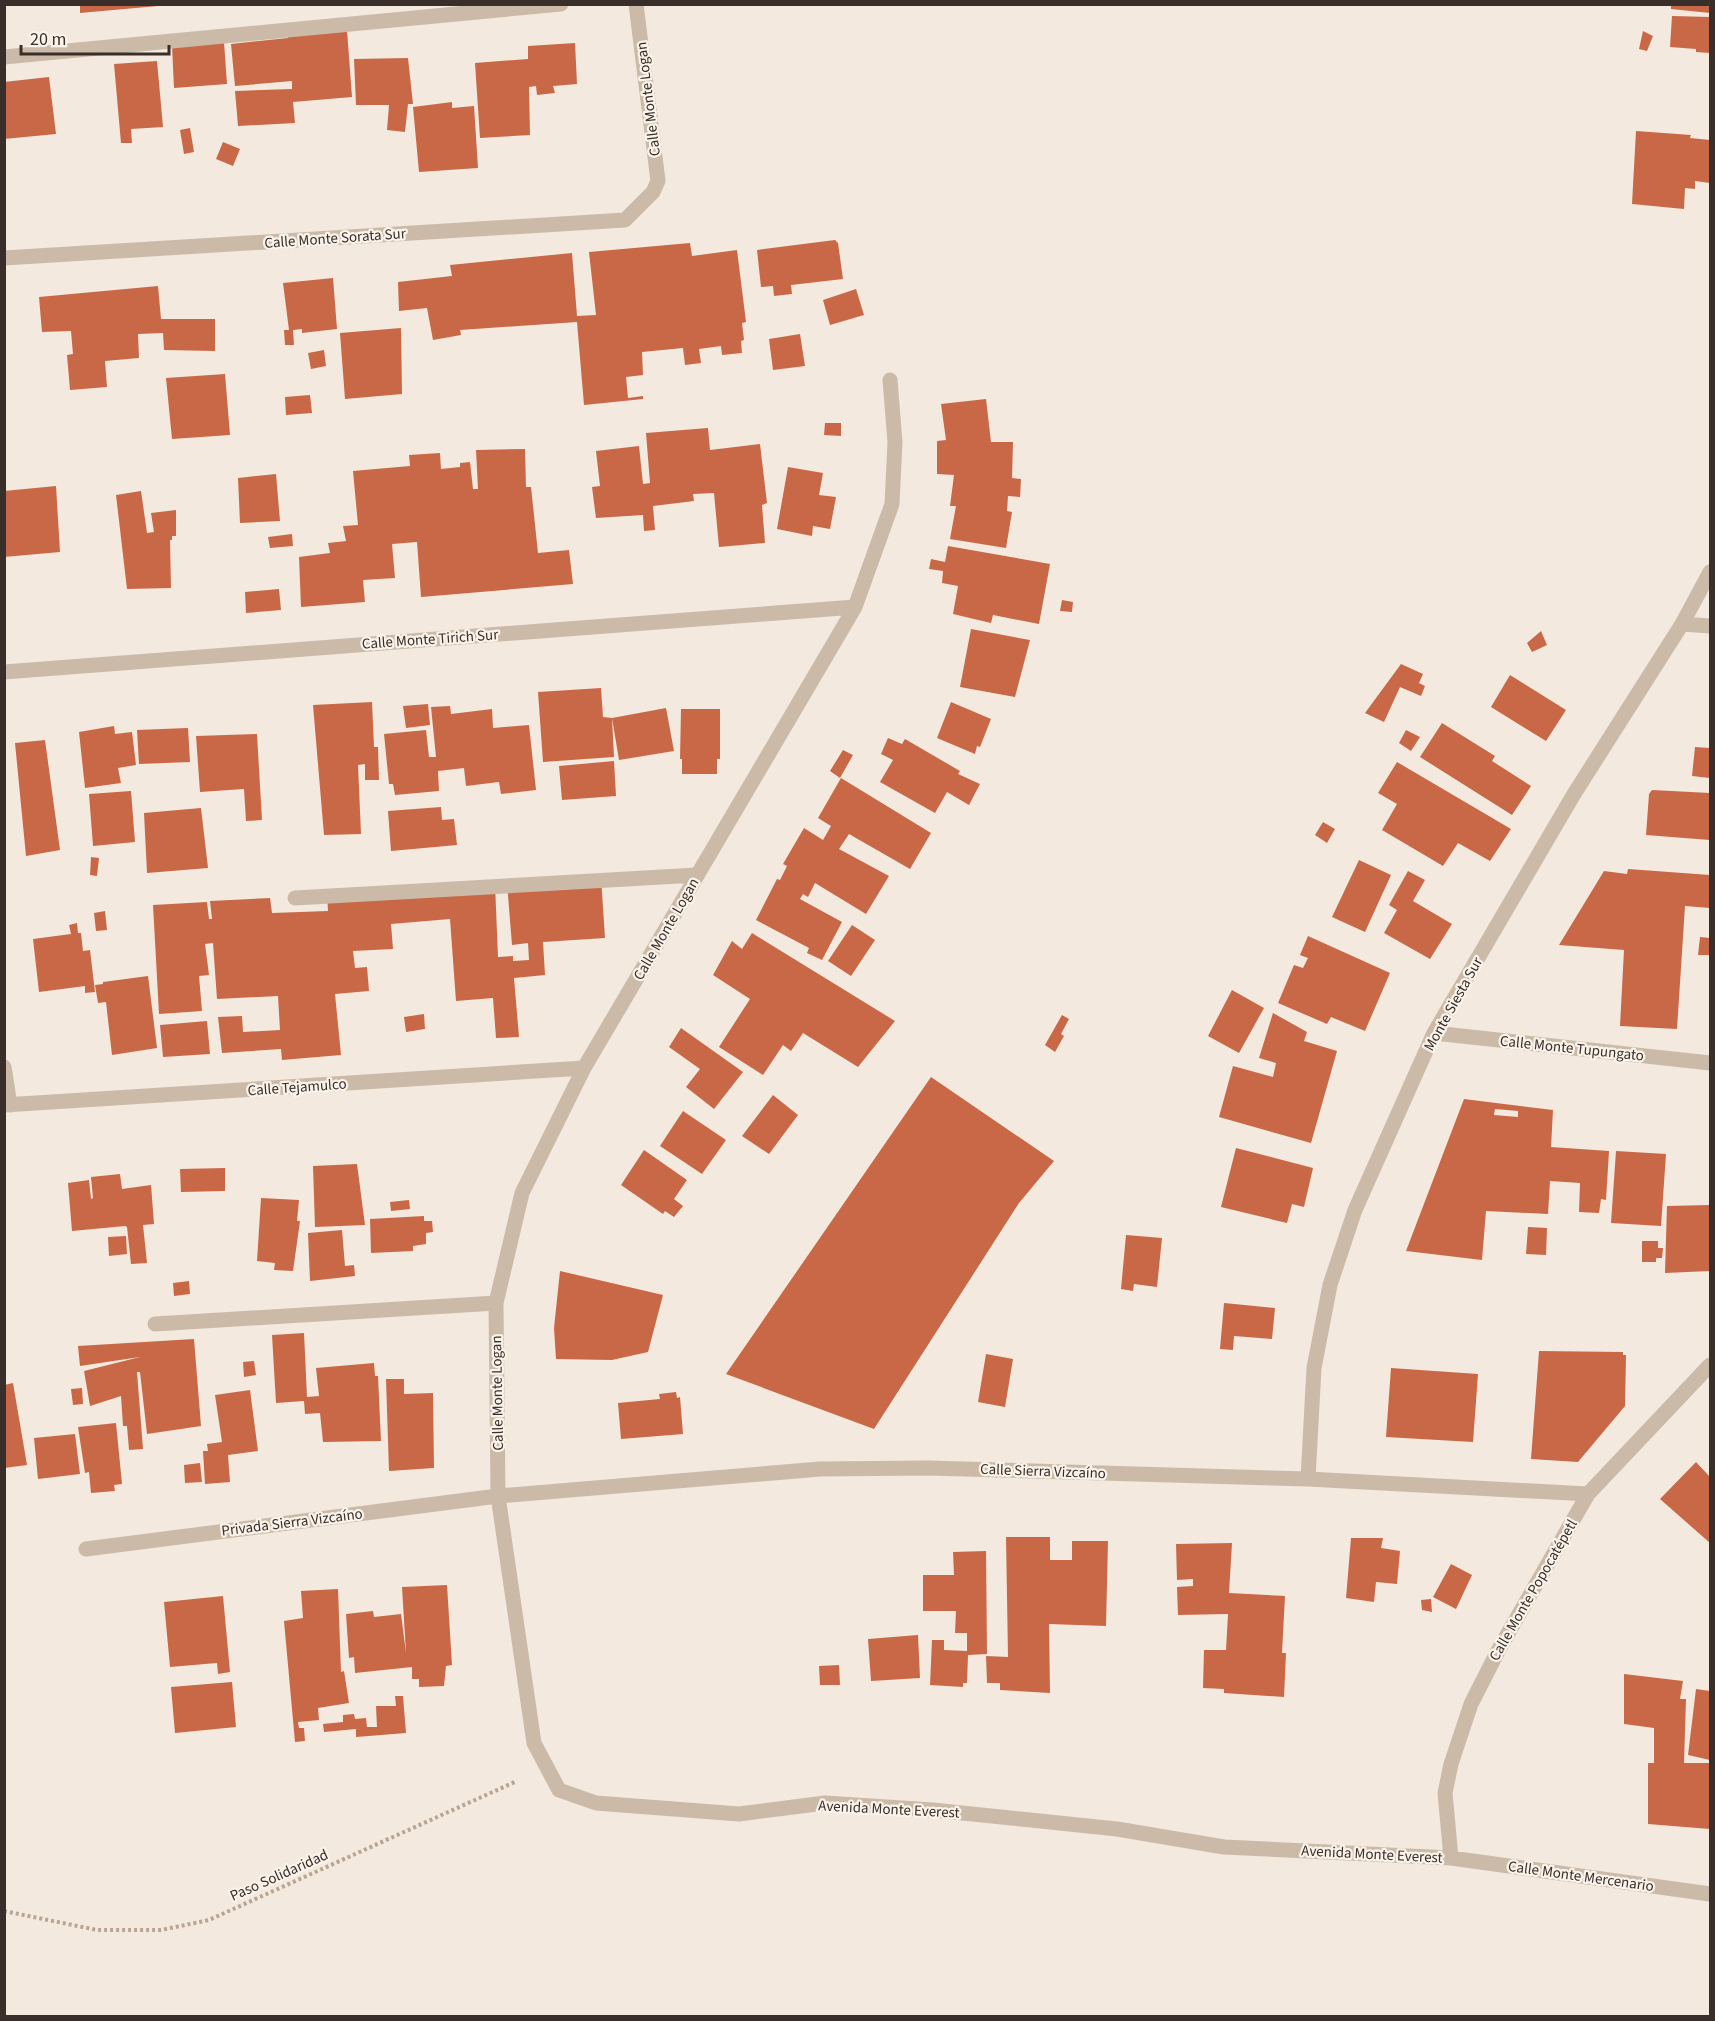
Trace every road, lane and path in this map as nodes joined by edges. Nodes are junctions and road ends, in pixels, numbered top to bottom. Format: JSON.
{"nodes":[{"id":1,"x":561,"y":4,"type":"edge"},
{"id":2,"x":636,"y":4,"type":"edge"},
{"id":3,"x":4,"y":57,"type":"edge"},
{"id":4,"x":653,"y":192,"type":"joint"},
{"id":5,"x":4,"y":258,"type":"edge"},
{"id":6,"x":890,"y":380,"type":"dead end"},
{"id":7,"x":1710,"y":572,"type":"edge"},
{"id":8,"x":855,"y":607,"type":"junction"},
{"id":9,"x":1682,"y":624,"type":"junction"},
{"id":10,"x":1710,"y":626,"type":"edge"},
{"id":11,"x":4,"y":672,"type":"edge"},
{"id":12,"x":697,"y":875,"type":"junction"},
{"id":13,"x":295,"y":898,"type":"dead end"},
{"id":14,"x":1434,"y":1033,"type":"junction"},
{"id":15,"x":1710,"y":1063,"type":"edge"},
{"id":16,"x":4,"y":1067,"type":"edge"},
{"id":17,"x":584,"y":1068,"type":"junction"},
{"id":18,"x":7,"y":1105,"type":"edge"},
{"id":19,"x":496,"y":1303,"type":"junction"},
{"id":20,"x":155,"y":1324,"type":"dead end"},
{"id":21,"x":1710,"y":1365,"type":"edge"},
{"id":22,"x":1308,"y":1479,"type":"junction"},
{"id":23,"x":1588,"y":1494,"type":"junction"},
{"id":24,"x":498,"y":1496,"type":"junction"},
{"id":25,"x":87,"y":1549,"type":"dead end"},
{"id":26,"x":548,"y":1767,"type":"junction"},
{"id":27,"x":1451,"y":1858,"type":"junction"},
{"id":28,"x":1710,"y":1894,"type":"edge"},
{"id":29,"x":4,"y":1911,"type":"edge"}],
"edges":[{"from":1,"to":3,"type":"street"},
{"from":2,"to":4,"type":"street","name":"Calle Monte Logan"},
{"from":4,"to":5,"type":"street","name":"Calle Monte Sorata Sur"},
{"from":6,"to":8,"type":"street","name":"Calle Monte Logan"},
{"from":7,"to":9,"type":"street","name":"Monte Siesta Sur"},
{"from":8,"to":11,"type":"street","name":"Calle Monte Tirich Sur"},
{"from":8,"to":12,"type":"street","name":"Calle Monte Logan"},
{"from":9,"to":10,"type":"street"},
{"from":9,"to":14,"type":"street","name":"Monte Siesta Sur"},
{"from":12,"to":13,"type":"street"},
{"from":12,"to":17,"type":"street","name":"Calle Monte Logan"},
{"from":14,"to":15,"type":"street","name":"Calle Monte Tupungato"},
{"from":14,"to":22,"type":"street","name":"Monte Siesta Sur"},
{"from":16,"to":18,"type":"street"},
{"from":17,"to":18,"type":"street","name":"Calle Tejamulco"},
{"from":17,"to":19,"type":"street","name":"Calle Monte Logan"},
{"from":19,"to":20,"type":"street"},
{"from":19,"to":24,"type":"street","name":"Calle Monte Logan"},
{"from":21,"to":23,"type":"street","name":"Calle Monte Popocatépetl"},
{"from":22,"to":23,"type":"street","name":"Calle Sierra Vizcaíno"},
{"from":22,"to":24,"type":"street","name":"Calle Sierra Vizcaíno"},
{"from":23,"to":27,"type":"street","name":"Calle Monte Popocatépetl"},
{"from":24,"to":25,"type":"street","name":"Privada Sierra Vizcaíno"},
{"from":24,"to":26,"type":"street","name":"Avenida Monte Everest"},
{"from":26,"to":27,"type":"street","name":"Avenida Monte Everest"},
{"from":26,"to":29,"type":"path","name":"Paso Solidaridad"},
{"from":27,"to":28,"type":"street","name":"Calle Monte Mercenario"}]}
